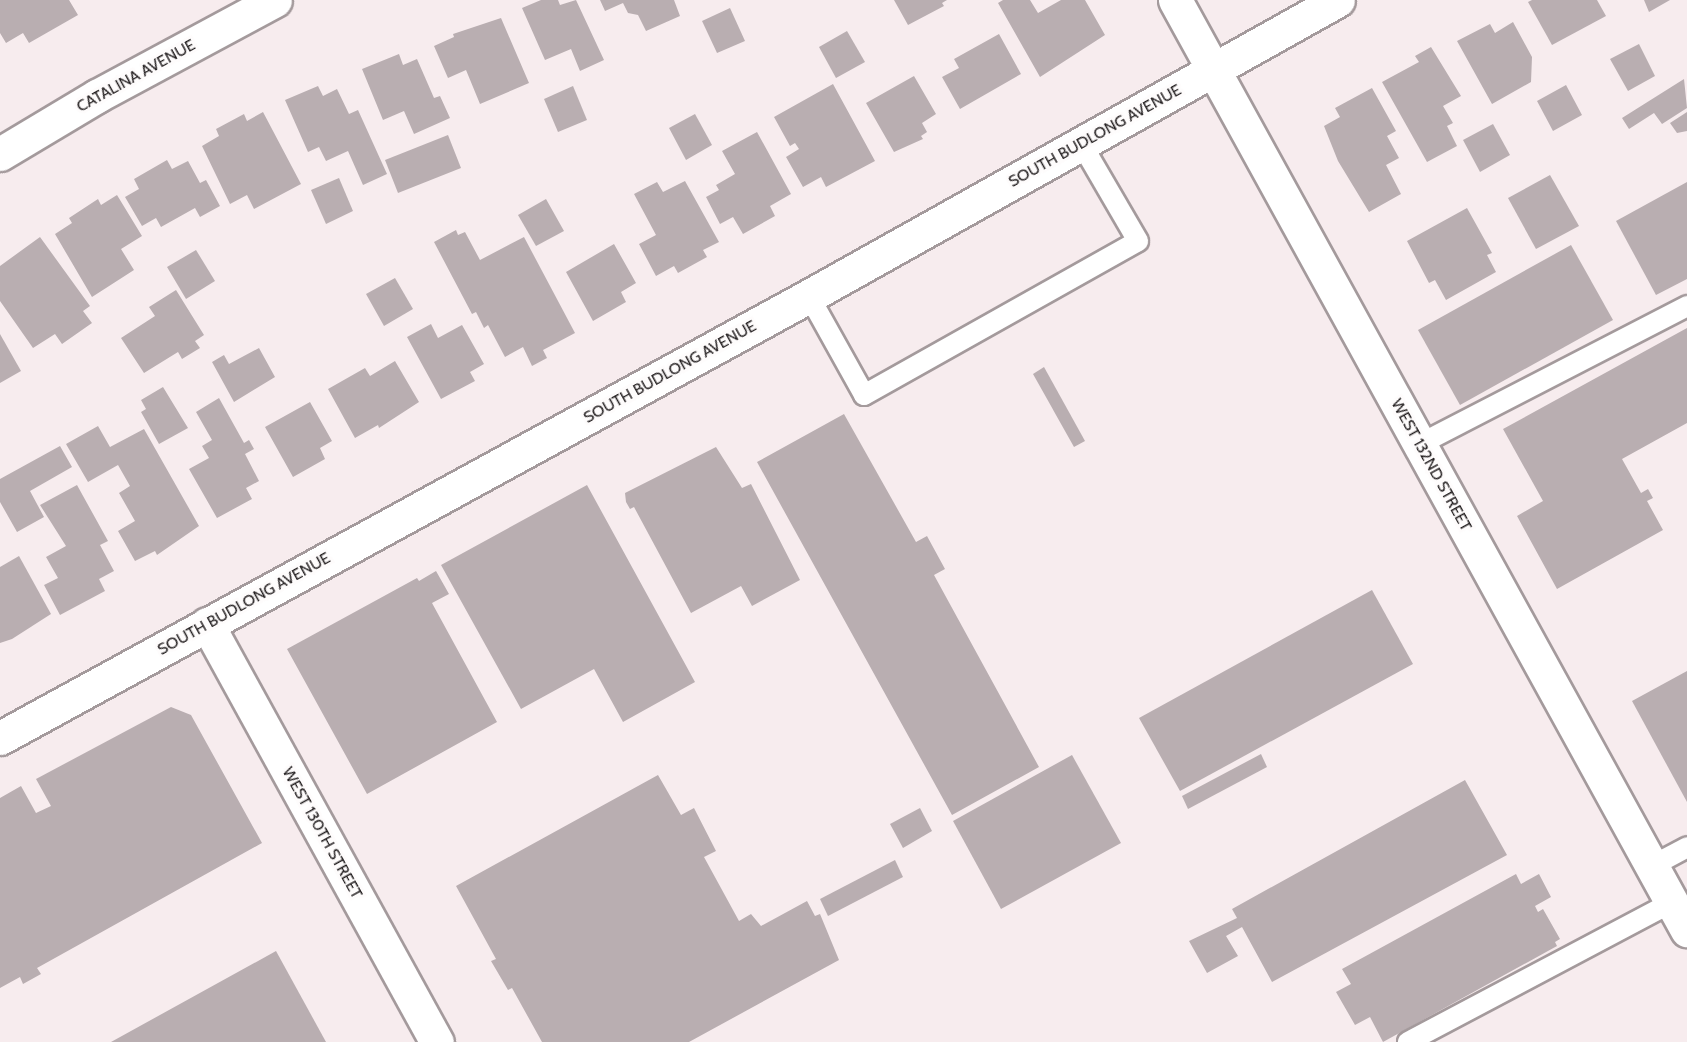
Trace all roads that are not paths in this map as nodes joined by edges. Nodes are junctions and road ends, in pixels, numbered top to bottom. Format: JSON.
{"nodes":[{"id":1,"x":274,"y":0,"type":"edge"},
{"id":2,"x":1175,"y":0,"type":"edge"},
{"id":3,"x":1338,"y":0,"type":"edge"},
{"id":4,"x":1214,"y":70,"type":"junction"},
{"id":5,"x":1081,"y":143,"type":"junction"},
{"id":6,"x":0,"y":154,"type":"edge"},
{"id":7,"x":809,"y":296,"type":"junction"},
{"id":8,"x":1687,"y":306,"type":"edge"},
{"id":9,"x":1420,"y":444,"type":"junction"},
{"id":10,"x":207,"y":624,"type":"junction"},
{"id":11,"x":0,"y":738,"type":"edge"},
{"id":12,"x":1687,"y":847,"type":"edge"},
{"id":13,"x":1652,"y":866,"type":"junction"},
{"id":14,"x":1680,"y":916,"type":"edge"},
{"id":15,"x":437,"y":1042,"type":"edge"},
{"id":16,"x":1408,"y":1042,"type":"edge"}],
"edges":[{"from":1,"to":6,"type":"street","name":"CATALINA AVENUE"},
{"from":2,"to":4,"type":"street","name":"WEST 132ND STREET"},
{"from":3,"to":4,"type":"street","name":"SOUTH BUDLONG AVENUE"},
{"from":4,"to":5,"type":"street","name":"SOUTH BUDLONG AVENUE"},
{"from":4,"to":9,"type":"street","name":"WEST 132ND STREET"},
{"from":5,"to":7,"type":"street","name":"SOUTH BUDLONG AVENUE"},
{"from":5,"to":7,"type":"lane"},
{"from":7,"to":10,"type":"street","name":"SOUTH BUDLONG AVENUE"},
{"from":8,"to":9,"type":"lane"},
{"from":9,"to":13,"type":"street","name":"WEST 132ND STREET"},
{"from":10,"to":11,"type":"street","name":"SOUTH BUDLONG AVENUE"},
{"from":10,"to":15,"type":"street","name":"WEST 130TH STREET"},
{"from":12,"to":13,"type":"lane"},
{"from":13,"to":14,"type":"street","name":"WEST 132ND STREET"},
{"from":14,"to":16,"type":"lane"}]}
